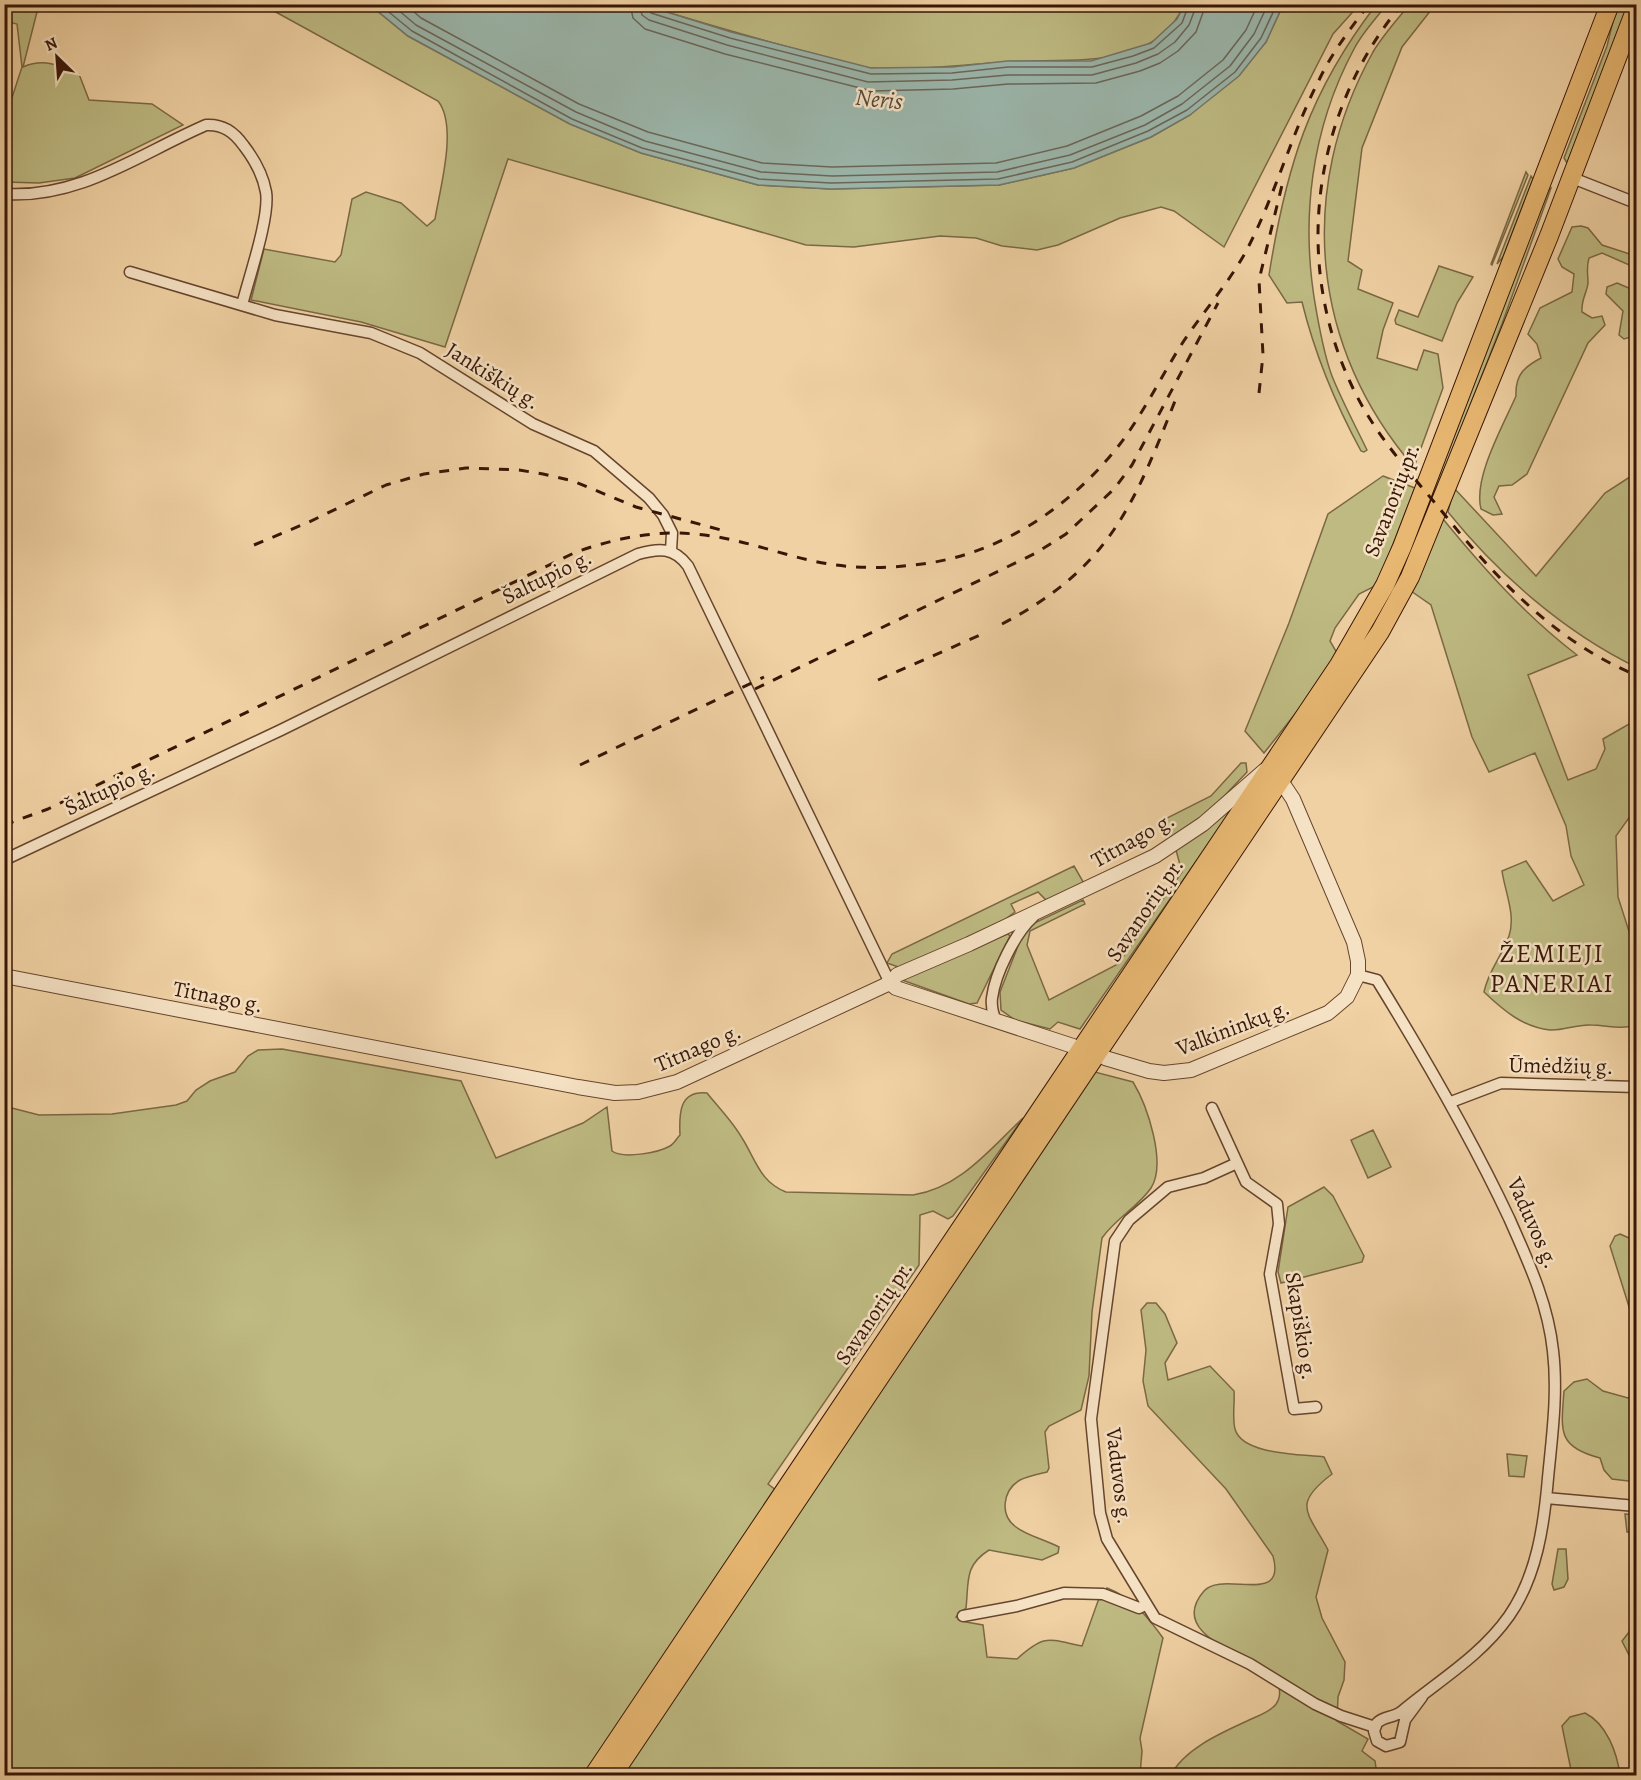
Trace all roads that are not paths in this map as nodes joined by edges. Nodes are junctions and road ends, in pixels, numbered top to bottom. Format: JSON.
{"nodes":[{"id":1,"x":1610,"y":4,"type":"edge"},
{"id":2,"x":1636,"y":8,"type":"edge"},
{"id":3,"x":1547,"y":168,"type":"junction"},
{"id":4,"x":1570,"y":177,"type":"junction"},
{"id":5,"x":4,"y":194,"type":"edge"},
{"id":6,"x":1636,"y":203,"type":"edge"},
{"id":7,"x":130,"y":272,"type":"dead end"},
{"id":8,"x":242,"y":305,"type":"junction"},
{"id":9,"x":671,"y":551,"type":"junction"},
{"id":10,"x":1271,"y":765,"type":"junction"},
{"id":11,"x":1281,"y":781,"type":"junction"},
{"id":12,"x":4,"y":860,"type":"edge"},
{"id":13,"x":1040,"y":911,"type":"junction"},
{"id":14,"x":1358,"y":975,"type":"junction"},
{"id":15,"x":4,"y":976,"type":"edge"},
{"id":16,"x":890,"y":983,"type":"junction"},
{"id":17,"x":996,"y":1021,"type":"junction"},
{"id":18,"x":1073,"y":1046,"type":"dead end"},
{"id":19,"x":1105,"y":1058,"type":"dead end"},
{"id":20,"x":1636,"y":1087,"type":"edge"},
{"id":21,"x":1451,"y":1102,"type":"junction"},
{"id":22,"x":1212,"y":1108,"type":"dead end"},
{"id":23,"x":1237,"y":1163,"type":"junction"},
{"id":24,"x":1316,"y":1407,"type":"dead end"},
{"id":25,"x":1546,"y":1498,"type":"junction"},
{"id":26,"x":1636,"y":1506,"type":"edge"},
{"id":27,"x":1145,"y":1605,"type":"junction"},
{"id":28,"x":963,"y":1616,"type":"dead end"},
{"id":29,"x":1422,"y":1697,"type":"junction"},
{"id":30,"x":1392,"y":1717,"type":"junction"},
{"id":31,"x":1403,"y":1726,"type":"junction"},
{"id":32,"x":1375,"y":1727,"type":"junction"},
{"id":33,"x":593,"y":1776,"type":"edge"},
{"id":34,"x":612,"y":1776,"type":"edge"}],
"edges":[{"from":1,"to":3,"type":"highway","name":"Savanorių pr."},
{"from":2,"to":4,"type":"highway","name":"Savanorių pr."},
{"from":3,"to":4,"type":"highway"},
{"from":3,"to":10,"type":"highway","name":"Savanorių pr."},
{"from":4,"to":6,"type":"street"},
{"from":4,"to":11,"type":"highway","name":"Savanorių pr."},
{"from":5,"to":8,"type":"street"},
{"from":7,"to":8,"type":"street","name":"Jankiškių g."},
{"from":8,"to":9,"type":"street","name":"Jankiškių g."},
{"from":9,"to":12,"type":"street","name":"Šaltupio g."},
{"from":9,"to":16,"type":"street"},
{"from":10,"to":13,"type":"street","name":"Titnago g."},
{"from":10,"to":33,"type":"highway","name":"Savanorių pr."},
{"from":11,"to":14,"type":"street"},
{"from":11,"to":34,"type":"highway","name":"Savanorių pr."},
{"from":13,"to":16,"type":"street","name":"Titnago g."},
{"from":13,"to":17,"type":"street"},
{"from":14,"to":19,"type":"street","name":"Valkininkų g."},
{"from":14,"to":21,"type":"street","name":"Vaduvos g."},
{"from":15,"to":16,"type":"street","name":"Titnago g."},
{"from":16,"to":17,"type":"street"},
{"from":17,"to":18,"type":"street"},
{"from":20,"to":21,"type":"street","name":"Ūmėdžių g."},
{"from":21,"to":25,"type":"street","name":"Vaduvos g."},
{"from":22,"to":23,"type":"street","name":"Skapiškio g."},
{"from":23,"to":24,"type":"street","name":"Skapiškio g."},
{"from":23,"to":27,"type":"street","name":"Vaduvos g."},
{"from":25,"to":26,"type":"street"},
{"from":25,"to":29,"type":"street","name":"Vaduvos g."},
{"from":27,"to":28,"type":"street","name":"Vaduvos g."},
{"from":27,"to":32,"type":"street","name":"Vaduvos g."},
{"from":29,"to":30,"type":"street","name":"Vaduvos g."},
{"from":29,"to":31,"type":"street","name":"Vaduvos g."},
{"from":30,"to":31,"type":"street"},
{"from":30,"to":32,"type":"street","name":"Vaduvos g."},
{"from":31,"to":32,"type":"street","name":"Vaduvos g."}]}
